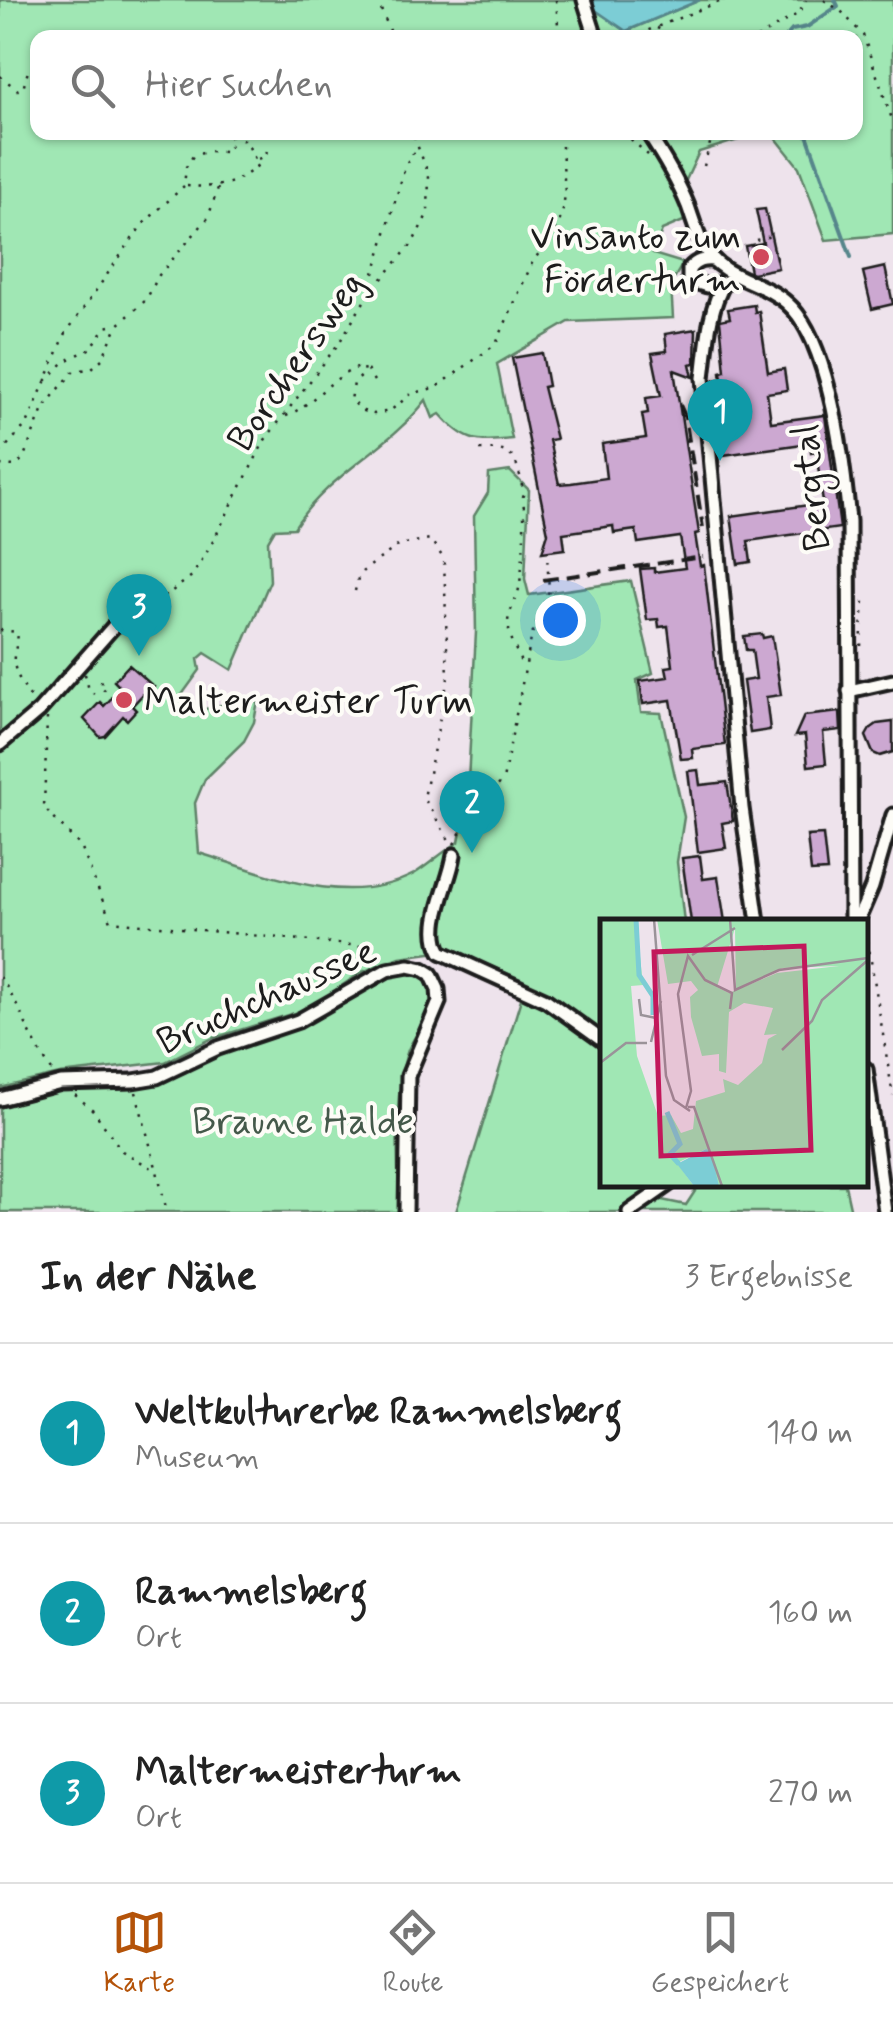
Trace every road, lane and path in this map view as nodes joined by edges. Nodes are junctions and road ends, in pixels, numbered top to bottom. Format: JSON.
{"nodes":[{"id":1,"x":377,"y":0,"type":"edge"},
{"id":2,"x":556,"y":0,"type":"edge"},
{"id":3,"x":584,"y":0,"type":"edge"},
{"id":4,"x":724,"y":0,"type":"edge"},
{"id":5,"x":806,"y":0,"type":"edge"},
{"id":6,"x":825,"y":2,"type":"edge"},
{"id":7,"x":655,"y":27,"type":"junction"},
{"id":8,"x":390,"y":30,"type":"edge"},
{"id":9,"x":558,"y":30,"type":"edge"},
{"id":10,"x":593,"y":30,"type":"edge"},
{"id":11,"x":648,"y":30,"type":"edge"},
{"id":12,"x":662,"y":30,"type":"edge"},
{"id":13,"x":771,"y":30,"type":"edge"},
{"id":14,"x":858,"y":30,"type":"edge"},
{"id":15,"x":863,"y":35,"type":"edge"},
{"id":16,"x":30,"y":72,"type":"edge"},
{"id":17,"x":0,"y":76,"type":"edge"},
{"id":18,"x":893,"y":122,"type":"edge"},
{"id":19,"x":231,"y":140,"type":"edge"},
{"id":20,"x":242,"y":140,"type":"edge"},
{"id":21,"x":415,"y":140,"type":"edge"},
{"id":22,"x":562,"y":140,"type":"edge"},
{"id":23,"x":652,"y":140,"type":"edge"},
{"id":24,"x":712,"y":140,"type":"edge"},
{"id":25,"x":268,"y":145,"type":"dead end"},
{"id":26,"x":418,"y":147,"type":"junction"},
{"id":27,"x":257,"y":158,"type":"junction"},
{"id":28,"x":704,"y":166,"type":"dead end"},
{"id":29,"x":184,"y":186,"type":"junction"},
{"id":30,"x":218,"y":188,"type":"junction"},
{"id":31,"x":776,"y":235,"type":"dead end"},
{"id":32,"x":755,"y":240,"type":"dead end"},
{"id":33,"x":714,"y":260,"type":"junction"},
{"id":34,"x":731,"y":279,"type":"junction"},
{"id":35,"x":368,"y":295,"type":"junction"},
{"id":36,"x":117,"y":326,"type":"junction"},
{"id":37,"x":365,"y":370,"type":"junction"},
{"id":38,"x":374,"y":381,"type":"dead end"},
{"id":39,"x":46,"y":382,"type":"junction"},
{"id":40,"x":284,"y":416,"type":"junction"},
{"id":41,"x":480,"y":450,"type":"dead end"},
{"id":42,"x":0,"y":453,"type":"edge"},
{"id":43,"x":0,"y":465,"type":"edge"},
{"id":44,"x":547,"y":554,"type":"dead end"},
{"id":45,"x":355,"y":591,"type":"dead end"},
{"id":46,"x":156,"y":602,"type":"joint"},
{"id":47,"x":0,"y":630,"type":"edge"},
{"id":48,"x":524,"y":669,"type":"junction"},
{"id":49,"x":84,"y":672,"type":"dead end"},
{"id":50,"x":893,"y":681,"type":"edge"},
{"id":51,"x":100,"y":682,"type":"junction"},
{"id":52,"x":88,"y":688,"type":"junction"},
{"id":53,"x":850,"y":690,"type":"junction"},
{"id":54,"x":112,"y":698,"type":"dead end"},
{"id":55,"x":44,"y":706,"type":"junction"},
{"id":56,"x":0,"y":744,"type":"edge"},
{"id":57,"x":893,"y":815,"type":"edge"},
{"id":58,"x":453,"y":851,"type":"junction"},
{"id":59,"x":758,"y":919,"type":"edge"},
{"id":60,"x":854,"y":919,"type":"edge"},
{"id":61,"x":856,"y":919,"type":"edge"},
{"id":62,"x":868,"y":941,"type":"edge"},
{"id":63,"x":442,"y":952,"type":"junction"},
{"id":64,"x":387,"y":970,"type":"junction"},
{"id":65,"x":431,"y":974,"type":"junction"},
{"id":66,"x":0,"y":976,"type":"edge"},
{"id":67,"x":600,"y":1039,"type":"edge"},
{"id":68,"x":133,"y":1081,"type":"junction"},
{"id":69,"x":61,"y":1083,"type":"junction"},
{"id":70,"x":868,"y":1085,"type":"edge"},
{"id":71,"x":893,"y":1096,"type":"edge"},
{"id":72,"x":0,"y":1099,"type":"edge"},
{"id":73,"x":156,"y":1171,"type":"junction"},
{"id":74,"x":665,"y":1187,"type":"edge"},
{"id":75,"x":166,"y":1212,"type":"edge"},
{"id":76,"x":406,"y":1212,"type":"edge"},
{"id":77,"x":629,"y":1212,"type":"edge"},
{"id":78,"x":885,"y":1212,"type":"edge"}],
"edges":[{"from":1,"to":8,"type":"path"},
{"from":2,"to":9,"type":"path"},
{"from":3,"to":10,"type":"street"},
{"from":4,"to":7,"type":"path"},
{"from":5,"to":13,"type":"path"},
{"from":6,"to":14,"type":"path"},
{"from":7,"to":11,"type":"path"},
{"from":7,"to":12,"type":"path"},
{"from":15,"to":18,"type":"path"},
{"from":16,"to":17,"type":"path"},
{"from":19,"to":29,"type":"path"},
{"from":20,"to":27,"type":"path"},
{"from":21,"to":26,"type":"path","name":"Borchersweg"},
{"from":22,"to":37,"type":"path"},
{"from":23,"to":33,"type":"street","name":"Bergtal"},
{"from":24,"to":28,"type":"path"},
{"from":25,"to":27,"type":"path"},
{"from":26,"to":35,"type":"path"},
{"from":26,"to":35,"type":"path","name":"Borchersweg"},
{"from":27,"to":30,"type":"path"},
{"from":29,"to":30,"type":"path"},
{"from":29,"to":39,"type":"path"},
{"from":30,"to":36,"type":"path"},
{"from":31,"to":32,"type":"path"},
{"from":33,"to":34,"type":"street","name":"Bergtal"},
{"from":33,"to":34,"type":"street"},
{"from":34,"to":53,"type":"street","name":"Bergtal"},
{"from":34,"to":59,"type":"street"},
{"from":35,"to":40,"type":"path","name":"Borchersweg"},
{"from":36,"to":39,"type":"path"},
{"from":36,"to":43,"type":"path"},
{"from":37,"to":38,"type":"path"},
{"from":37,"to":40,"type":"path"},
{"from":39,"to":42,"type":"path"},
{"from":40,"to":46,"type":"path","name":"Borchersweg"},
{"from":41,"to":48,"type":"path"},
{"from":44,"to":48,"type":"path"},
{"from":45,"to":58,"type":"path"},
{"from":46,"to":55,"type":"street"},
{"from":47,"to":55,"type":"path"},
{"from":48,"to":58,"type":"path"},
{"from":49,"to":52,"type":"path"},
{"from":50,"to":53,"type":"street"},
{"from":51,"to":52,"type":"path"},
{"from":51,"to":52,"type":"path"},
{"from":51,"to":54,"type":"path"},
{"from":53,"to":60,"type":"street","name":"Bergtal"},
{"from":55,"to":56,"type":"street"},
{"from":55,"to":64,"type":"path"},
{"from":57,"to":61,"type":"street"},
{"from":58,"to":63,"type":"street"},
{"from":62,"to":71,"type":"path"},
{"from":63,"to":65,"type":"street"},
{"from":63,"to":67,"type":"street"},
{"from":64,"to":65,"type":"street","name":"Bruchchaussee"},
{"from":64,"to":68,"type":"street","name":"Bruchchaussee"},
{"from":65,"to":76,"type":"street","name":"Bruchchaussee"},
{"from":66,"to":69,"type":"path"},
{"from":68,"to":69,"type":"street","name":"Bruchchaussee"},
{"from":68,"to":73,"type":"path"},
{"from":69,"to":72,"type":"street","name":"Bruchchaussee"},
{"from":69,"to":73,"type":"path"},
{"from":70,"to":78,"type":"street"},
{"from":73,"to":75,"type":"path"},
{"from":74,"to":77,"type":"street"}]}
